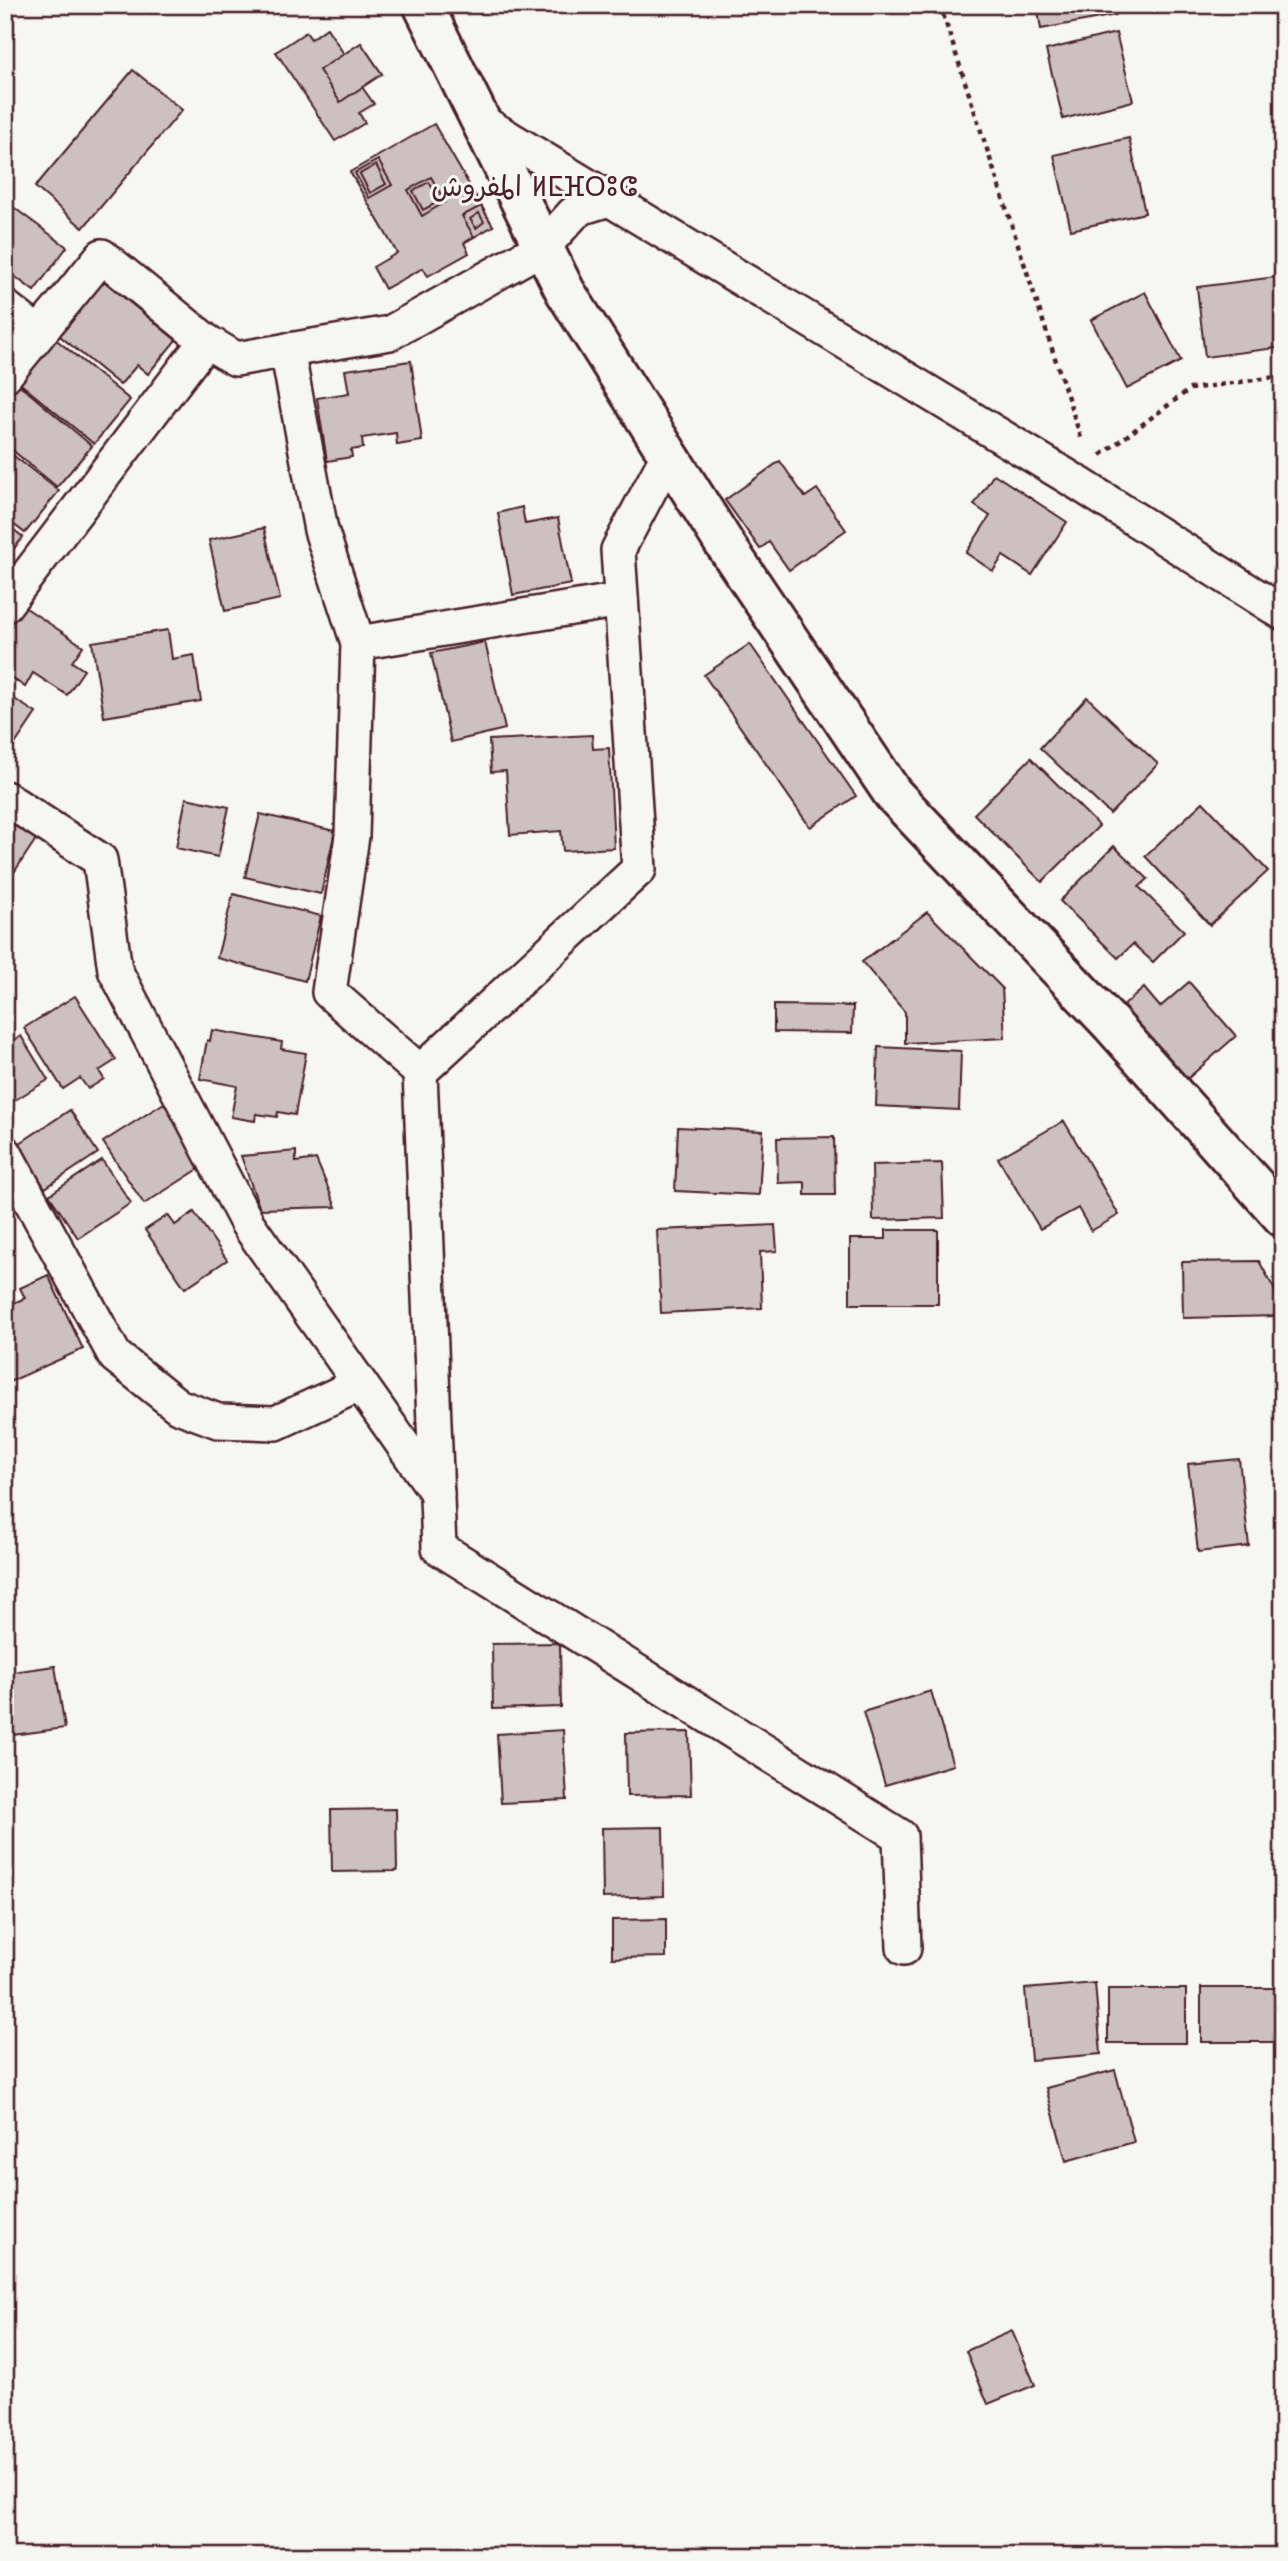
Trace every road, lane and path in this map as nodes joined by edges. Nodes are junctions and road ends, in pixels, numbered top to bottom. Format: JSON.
{"nodes":[{"id":1,"x":423,"y":5,"type":"edge"},
{"id":2,"x":940,"y":5,"type":"edge"},
{"id":3,"x":478,"y":120,"type":"junction"},
{"id":4,"x":608,"y":199,"type":"junction"},
{"id":5,"x":543,"y":247,"type":"junction"},
{"id":6,"x":5,"y":307,"type":"edge"},
{"id":7,"x":38,"y":333,"type":"junction"},
{"id":8,"x":206,"y":341,"type":"junction"},
{"id":9,"x":287,"y":350,"type":"junction"},
{"id":10,"x":5,"y":374,"type":"edge"},
{"id":11,"x":1283,"y":376,"type":"edge"},
{"id":12,"x":668,"y":455,"type":"junction"},
{"id":13,"x":1083,"y":474,"type":"junction"},
{"id":14,"x":621,"y":600,"type":"junction"},
{"id":15,"x":5,"y":605,"type":"edge"},
{"id":16,"x":1283,"y":612,"type":"edge"},
{"id":17,"x":358,"y":643,"type":"junction"},
{"id":18,"x":5,"y":798,"type":"edge"},
{"id":19,"x":420,"y":1072,"type":"junction"},
{"id":20,"x":5,"y":1153,"type":"edge"},
{"id":21,"x":1283,"y":1217,"type":"edge"},
{"id":22,"x":360,"y":1384,"type":"junction"},
{"id":23,"x":437,"y":1493,"type":"junction"},
{"id":24,"x":904,"y":1948,"type":"dead end"}],
"edges":[{"from":1,"to":3,"type":"main road"},
{"from":2,"to":13,"type":"path"},
{"from":3,"to":4,"type":"street"},
{"from":3,"to":5,"type":"main road"},
{"from":4,"to":5,"type":"street"},
{"from":4,"to":13,"type":"street"},
{"from":5,"to":9,"type":"street"},
{"from":5,"to":12,"type":"main road"},
{"from":6,"to":7,"type":"street"},
{"from":7,"to":8,"type":"street"},
{"from":7,"to":10,"type":"street"},
{"from":8,"to":9,"type":"street"},
{"from":8,"to":15,"type":"street"},
{"from":9,"to":17,"type":"street"},
{"from":11,"to":13,"type":"path"},
{"from":12,"to":14,"type":"street"},
{"from":12,"to":21,"type":"main road"},
{"from":13,"to":16,"type":"street"},
{"from":14,"to":17,"type":"street"},
{"from":14,"to":19,"type":"street"},
{"from":17,"to":19,"type":"street"},
{"from":18,"to":22,"type":"street"},
{"from":19,"to":23,"type":"street"},
{"from":20,"to":22,"type":"street"},
{"from":22,"to":23,"type":"street"},
{"from":23,"to":24,"type":"street"}]}
